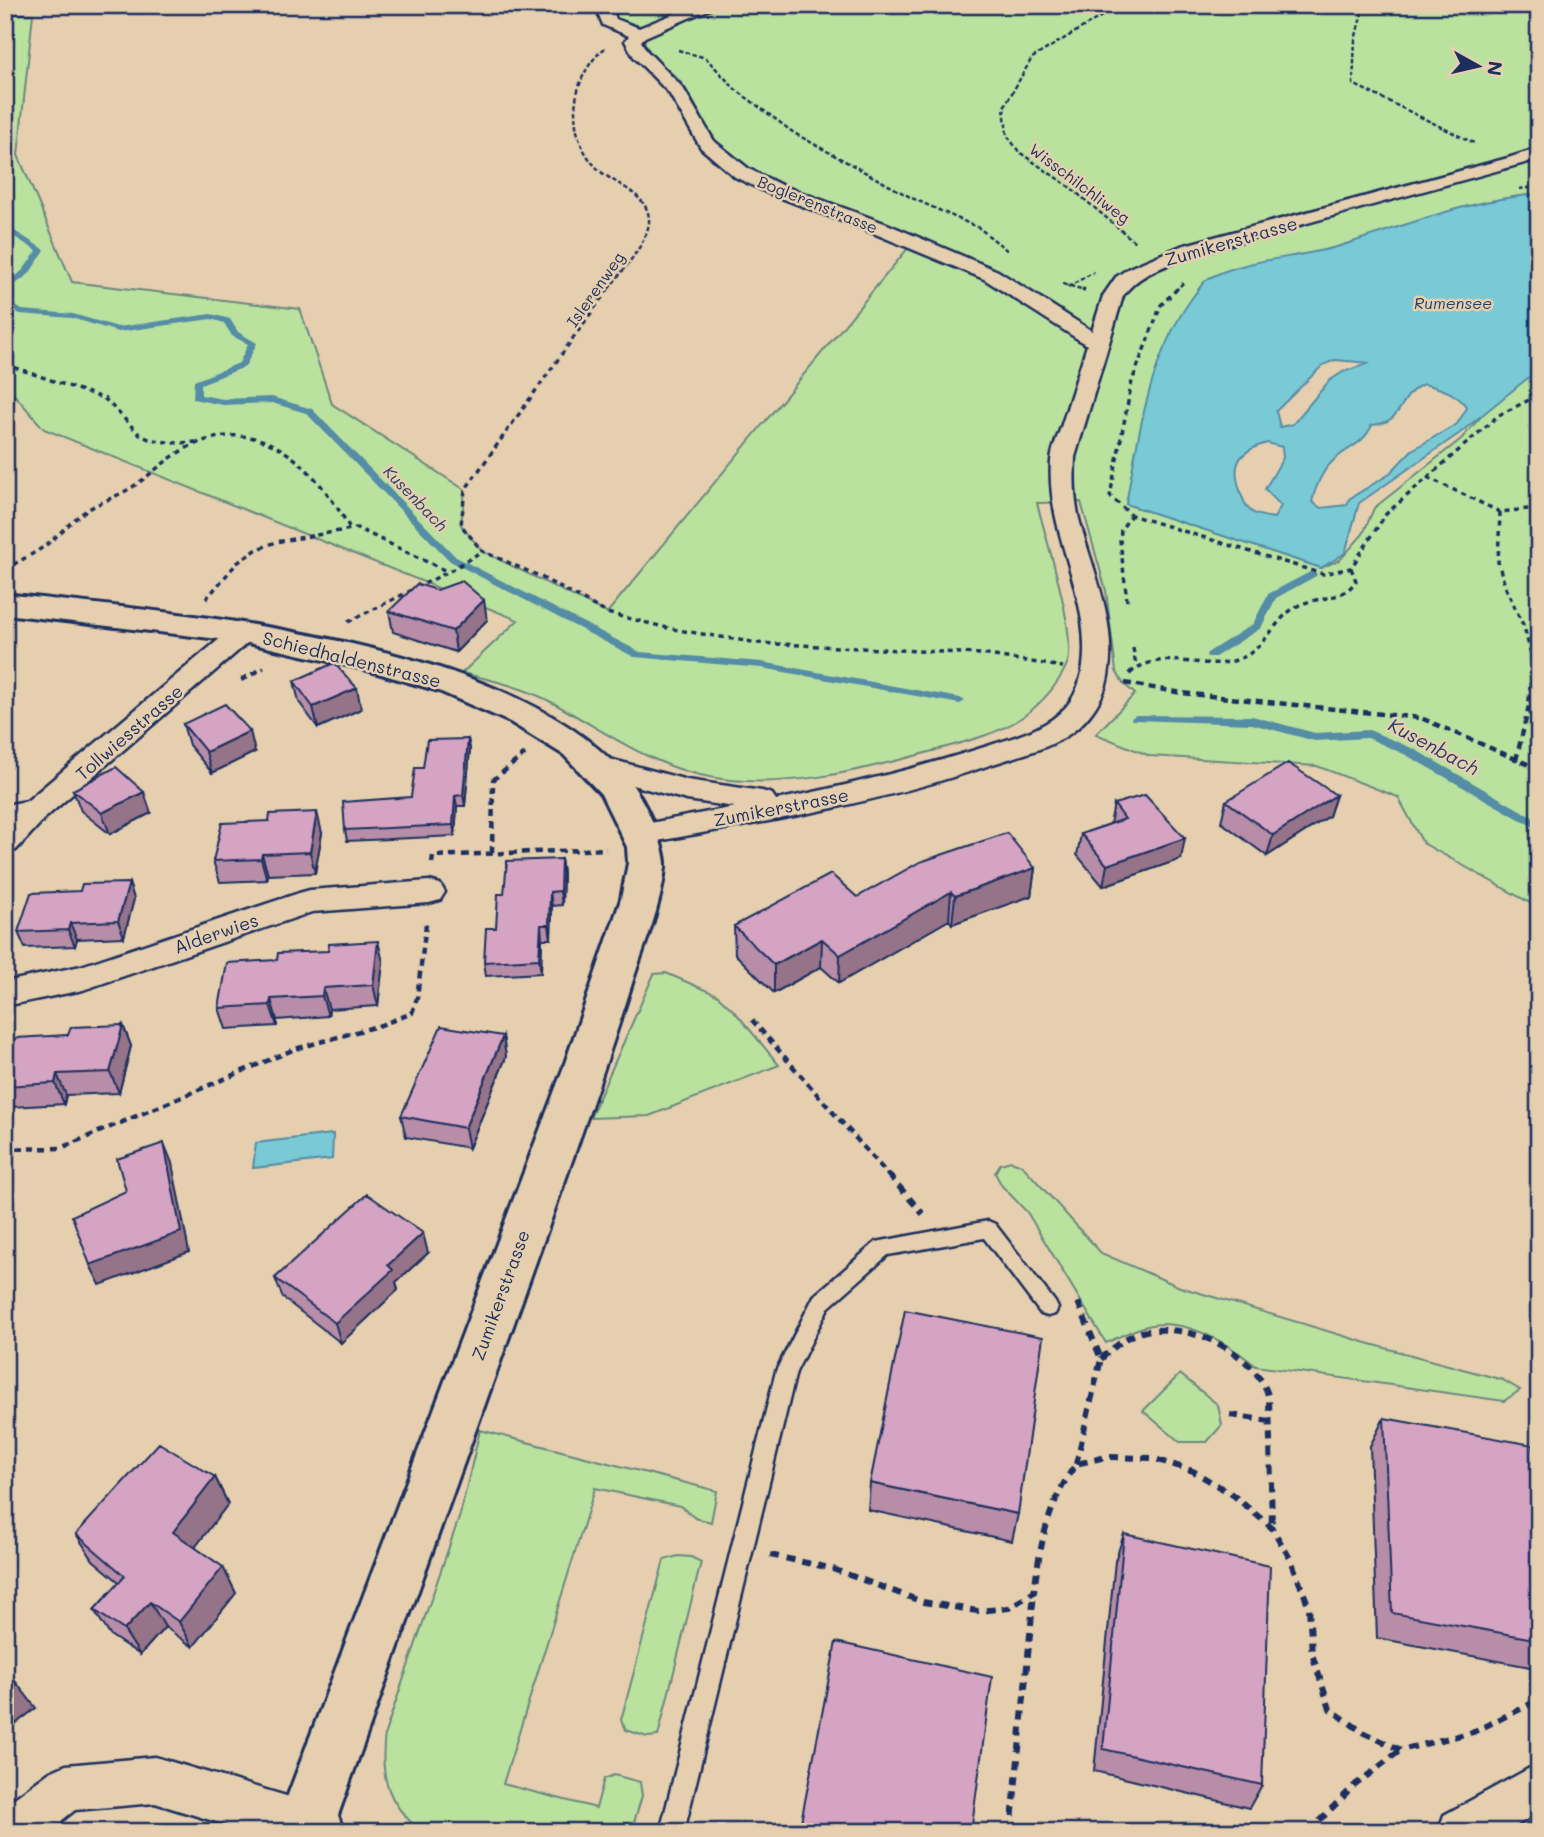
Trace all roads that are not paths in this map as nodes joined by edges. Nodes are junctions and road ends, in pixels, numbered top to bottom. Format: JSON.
{"nodes":[{"id":1,"x":603,"y":5,"type":"edge"},
{"id":2,"x":711,"y":5,"type":"edge"},
{"id":3,"x":637,"y":41,"type":"junction"},
{"id":4,"x":1539,"y":153,"type":"edge"},
{"id":5,"x":1099,"y":343,"type":"junction"},
{"id":6,"x":5,"y":604,"type":"edge"},
{"id":7,"x":244,"y":632,"type":"junction"},
{"id":8,"x":594,"y":765,"type":"junction"},
{"id":9,"x":798,"y":805,"type":"junction"},
{"id":10,"x":36,"y":810,"type":"junction"},
{"id":11,"x":5,"y":816,"type":"edge"},
{"id":12,"x":642,"y":841,"type":"junction"},
{"id":13,"x":5,"y":843,"type":"edge"},
{"id":14,"x":429,"y":892,"type":"dead end"},
{"id":15,"x":5,"y":994,"type":"edge"},
{"id":16,"x":1048,"y":1308,"type":"dead end"},
{"id":17,"x":1539,"y":1786,"type":"edge"},
{"id":18,"x":311,"y":1829,"type":"edge"},
{"id":19,"x":8,"y":1832,"type":"edge"},
{"id":20,"x":672,"y":1832,"type":"edge"},
{"id":21,"x":1461,"y":1832,"type":"edge"}],
"edges":[{"from":1,"to":3,"type":"street","name":"Boglerenstrasse"},
{"from":2,"to":3,"type":"street"},
{"from":3,"to":5,"type":"street","name":"Boglerenstrasse"},
{"from":4,"to":5,"type":"street","name":"Zumikerstrasse"},
{"from":5,"to":9,"type":"street","name":"Zumikerstrasse"},
{"from":6,"to":7,"type":"main road","name":"Schiedhaldenstrasse"},
{"from":7,"to":8,"type":"main road","name":"Schiedhaldenstrasse"},
{"from":7,"to":10,"type":"street","name":"Tollwiesstrasse"},
{"from":8,"to":9,"type":"street"},
{"from":8,"to":12,"type":"main road","name":"Schiedhaldenstrasse"},
{"from":9,"to":12,"type":"street","name":"Zumikerstrasse"},
{"from":10,"to":11,"type":"street","name":"Tollwiesstrasse"},
{"from":10,"to":13,"type":"street"},
{"from":12,"to":18,"type":"main road","name":"Zumikerstrasse"},
{"from":14,"to":15,"type":"street","name":"Alderwies"},
{"from":16,"to":20,"type":"lane"},
{"from":17,"to":21,"type":"street"},
{"from":18,"to":19,"type":"street"}]}
